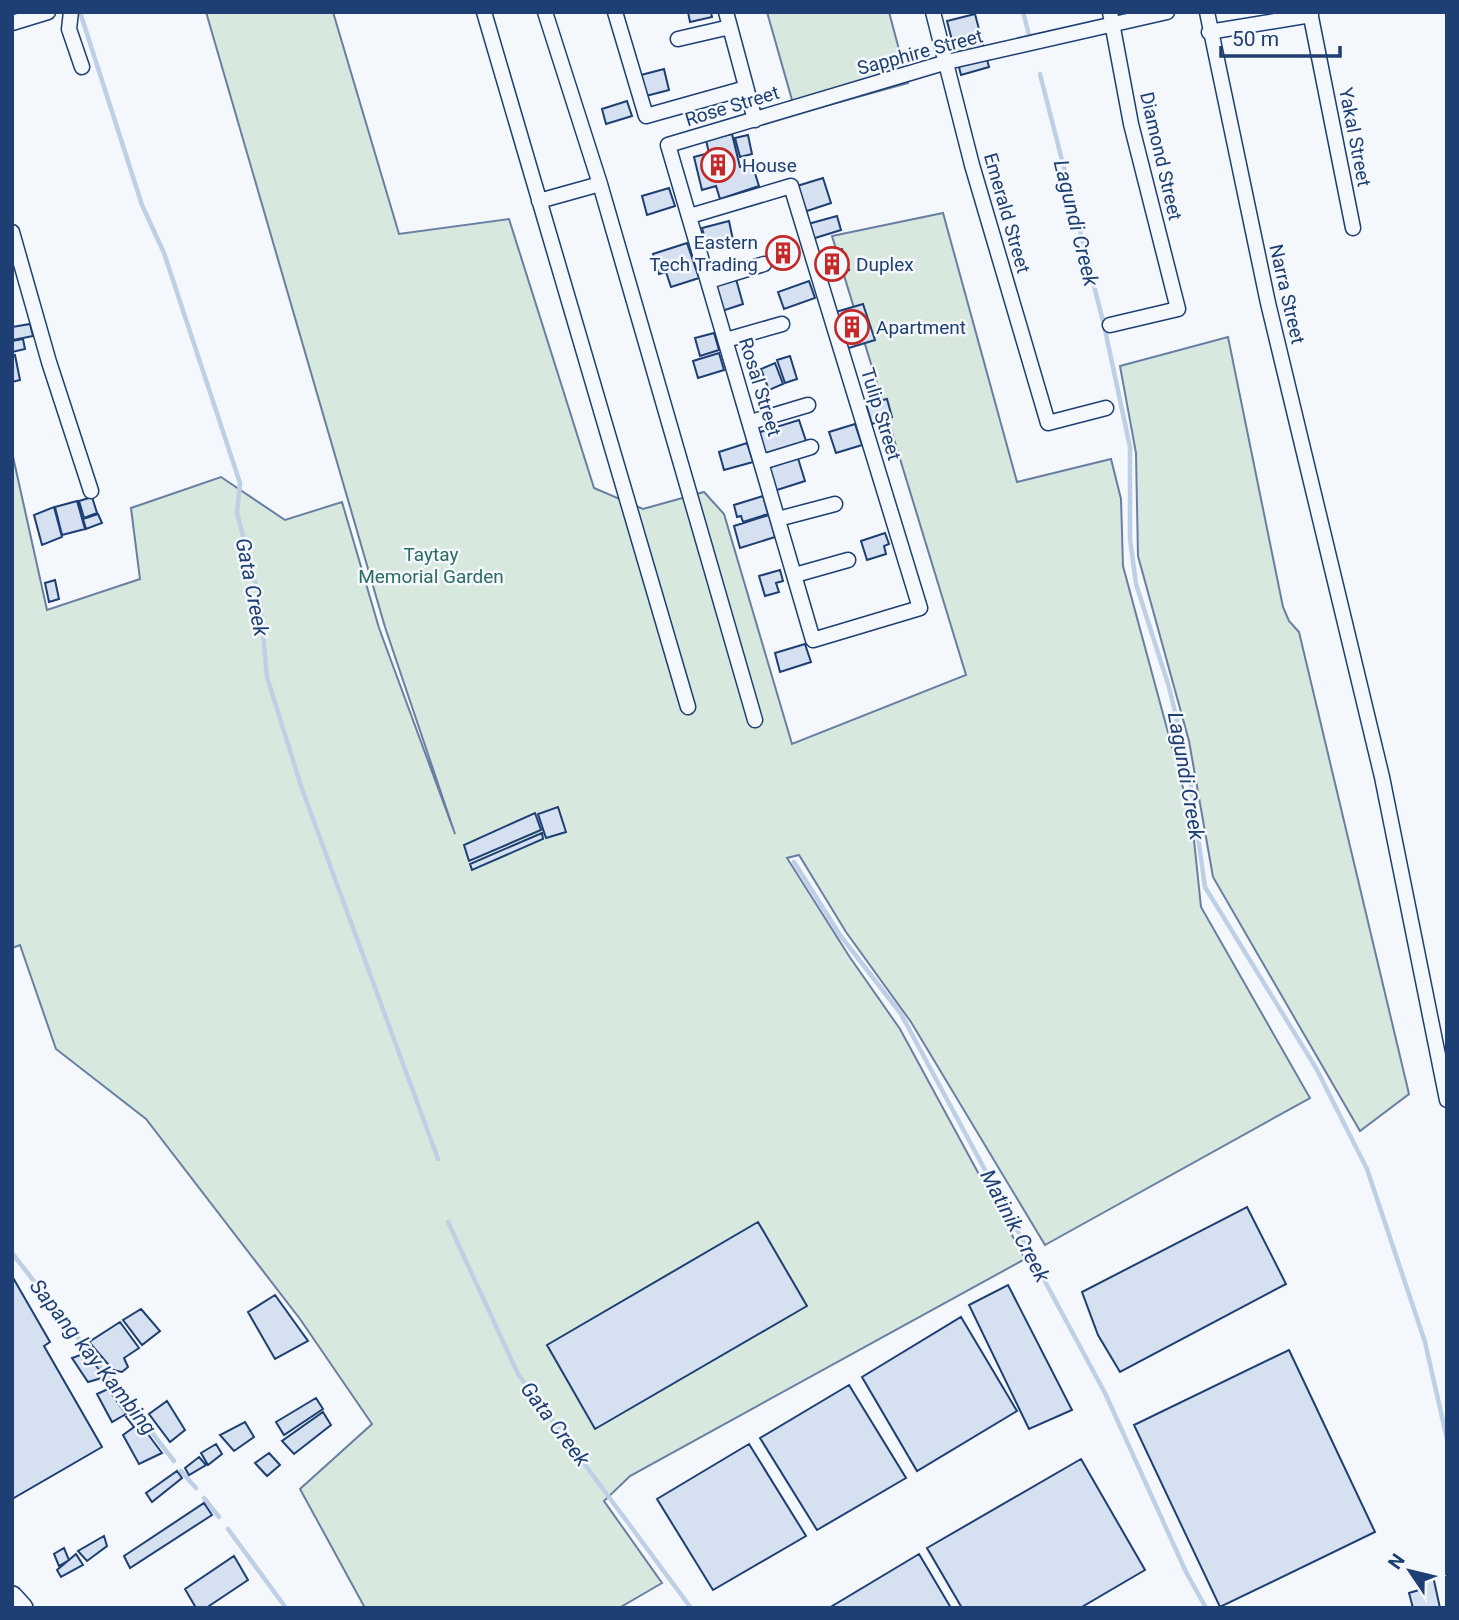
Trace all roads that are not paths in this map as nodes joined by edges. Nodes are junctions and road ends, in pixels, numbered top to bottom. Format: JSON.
{"nodes":[{"id":1,"x":48,"y":12,"type":"edge"},
{"id":2,"x":71,"y":12,"type":"edge"},
{"id":3,"x":484,"y":12,"type":"edge"},
{"id":4,"x":545,"y":12,"type":"edge"},
{"id":5,"x":615,"y":12,"type":"edge"},
{"id":6,"x":726,"y":12,"type":"edge"},
{"id":7,"x":933,"y":12,"type":"edge"},
{"id":8,"x":1167,"y":12,"type":"edge"},
{"id":9,"x":1207,"y":12,"type":"edge"},
{"id":10,"x":1311,"y":13,"type":"edge"},
{"id":11,"x":1112,"y":19,"type":"edge"},
{"id":12,"x":12,"y":23,"type":"edge"},
{"id":13,"x":730,"y":27,"type":"junction"},
{"id":14,"x":1209,"y":32,"type":"junction"},
{"id":15,"x":678,"y":40,"type":"dead end"},
{"id":16,"x":947,"y":62,"type":"junction"},
{"id":17,"x":82,"y":67,"type":"dead end"},
{"id":18,"x":746,"y":88,"type":"junction"},
{"id":19,"x":807,"y":103,"type":"joint"},
{"id":20,"x":755,"y":120,"type":"junction"},
{"id":21,"x":668,"y":145,"type":"joint"},
{"id":22,"x":600,"y":184,"type":"junction"},
{"id":23,"x":539,"y":201,"type":"junction"},
{"id":24,"x":690,"y":216,"type":"junction"},
{"id":25,"x":1353,"y":228,"type":"dead end"},
{"id":26,"x":12,"y":232,"type":"edge"},
{"id":27,"x":764,"y":264,"type":"dead end"},
{"id":28,"x":709,"y":281,"type":"junction"},
{"id":29,"x":782,"y":324,"type":"dead end"},
{"id":30,"x":1110,"y":325,"type":"dead end"},
{"id":31,"x":726,"y":340,"type":"junction"},
{"id":32,"x":808,"y":405,"type":"dead end"},
{"id":33,"x":1107,"y":408,"type":"dead end"},
{"id":34,"x":751,"y":422,"type":"junction"},
{"id":35,"x":811,"y":447,"type":"dead end"},
{"id":36,"x":762,"y":462,"type":"junction"},
{"id":37,"x":91,"y":491,"type":"dead end"},
{"id":38,"x":835,"y":504,"type":"dead end"},
{"id":39,"x":778,"y":519,"type":"junction"},
{"id":40,"x":848,"y":560,"type":"dead end"},
{"id":41,"x":795,"y":575,"type":"junction"},
{"id":42,"x":813,"y":640,"type":"joint"},
{"id":43,"x":688,"y":707,"type":"dead end"},
{"id":44,"x":755,"y":720,"type":"dead end"},
{"id":45,"x":1447,"y":1100,"type":"edge"},
{"id":46,"x":12,"y":1597,"type":"edge"},
{"id":47,"x":22,"y":1608,"type":"edge"}],
"edges":[{"from":1,"to":12,"type":"street"},
{"from":2,"to":17,"type":"street"},
{"from":3,"to":23,"type":"street"},
{"from":4,"to":22,"type":"street"},
{"from":5,"to":18,"type":"street"},
{"from":6,"to":13,"type":"street"},
{"from":7,"to":16,"type":"street","name":"Emerald Street"},
{"from":8,"to":11,"type":"street","name":"Sapphire Street"},
{"from":9,"to":14,"type":"street","name":"Narra Street"},
{"from":10,"to":14,"type":"street"},
{"from":10,"to":25,"type":"street","name":"Yakal Street"},
{"from":11,"to":16,"type":"street","name":"Sapphire Street"},
{"from":11,"to":30,"type":"street","name":"Diamond Street"},
{"from":13,"to":15,"type":"street"},
{"from":13,"to":18,"type":"street"},
{"from":14,"to":45,"type":"street","name":"Narra Street"},
{"from":16,"to":19,"type":"street","name":"Sapphire Street"},
{"from":16,"to":33,"type":"street","name":"Emerald Street"},
{"from":18,"to":20,"type":"street"},
{"from":19,"to":20,"type":"street","name":"Rose Street"},
{"from":20,"to":21,"type":"street","name":"Rose Street"},
{"from":21,"to":24,"type":"street","name":"Rosal Street"},
{"from":22,"to":23,"type":"street"},
{"from":22,"to":44,"type":"street"},
{"from":23,"to":43,"type":"street"},
{"from":24,"to":28,"type":"street","name":"Rosal Street"},
{"from":24,"to":42,"type":"street","name":"Tulip Street"},
{"from":26,"to":37,"type":"street"},
{"from":27,"to":28,"type":"street"},
{"from":28,"to":31,"type":"street","name":"Rosal Street"},
{"from":29,"to":31,"type":"street"},
{"from":31,"to":34,"type":"street","name":"Rosal Street"},
{"from":32,"to":34,"type":"street"},
{"from":34,"to":36,"type":"street","name":"Rosal Street"},
{"from":35,"to":36,"type":"street"},
{"from":36,"to":39,"type":"street","name":"Rosal Street"},
{"from":38,"to":39,"type":"street"},
{"from":39,"to":41,"type":"street","name":"Rosal Street"},
{"from":40,"to":41,"type":"street"},
{"from":41,"to":42,"type":"street","name":"Rosal Street"},
{"from":46,"to":47,"type":"main road"}]}
